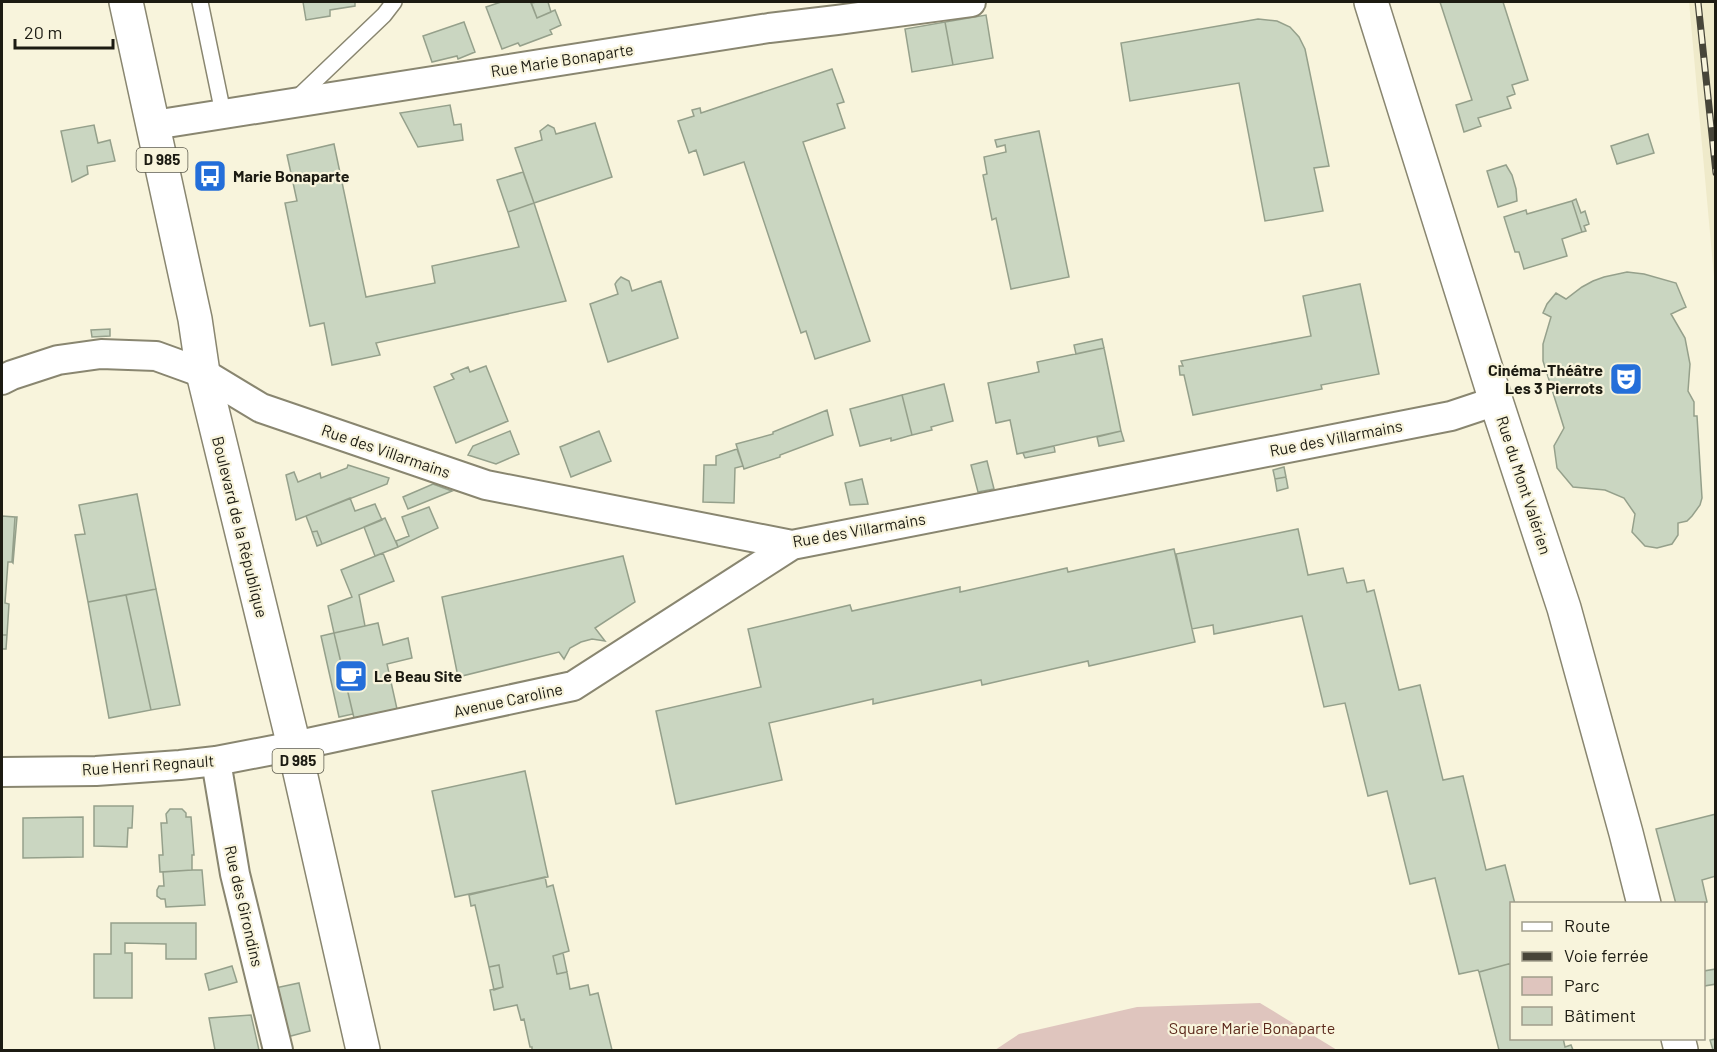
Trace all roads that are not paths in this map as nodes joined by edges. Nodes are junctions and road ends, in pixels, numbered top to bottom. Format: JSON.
{"nodes":[{"id":1,"x":126,"y":2,"type":"edge"},
{"id":2,"x":200,"y":2,"type":"edge"},
{"id":3,"x":394,"y":2,"type":"edge"},
{"id":4,"x":971,"y":2,"type":"edge"},
{"id":5,"x":1371,"y":2,"type":"edge"},
{"id":6,"x":835,"y":11,"type":"edge"},
{"id":7,"x":291,"y":103,"type":"junction"},
{"id":8,"x":223,"y":113,"type":"junction"},
{"id":9,"x":154,"y":125,"type":"junction"},
{"id":10,"x":202,"y":373,"type":"junction"},
{"id":11,"x":2,"y":380,"type":"edge"},
{"id":12,"x":1496,"y":401,"type":"junction"},
{"id":13,"x":792,"y":545,"type":"junction"},
{"id":14,"x":294,"y":746,"type":"junction"},
{"id":15,"x":216,"y":761,"type":"junction"},
{"id":16,"x":2,"y":772,"type":"edge"},
{"id":17,"x":1644,"y":902,"type":"edge"},
{"id":18,"x":278,"y":1050,"type":"edge"},
{"id":19,"x":363,"y":1050,"type":"edge"}],
"edges":[{"from":1,"to":9,"type":"main road","name":"Boulevard de la République","number":"D 985"},
{"from":2,"to":8,"type":"lane"},
{"from":3,"to":7,"type":"lane"},
{"from":4,"to":6,"type":"street","name":"Rue Marie Bonaparte"},
{"from":5,"to":12,"type":"main road","name":"Rue du Mont Valérien"},
{"from":6,"to":7,"type":"street","name":"Rue Marie Bonaparte"},
{"from":7,"to":8,"type":"street","name":"Rue Marie Bonaparte"},
{"from":8,"to":9,"type":"street","name":"Rue Marie Bonaparte"},
{"from":9,"to":10,"type":"main road","name":"Boulevard de la République","number":"D 985"},
{"from":10,"to":11,"type":"street","name":"Rue des Villarmains"},
{"from":10,"to":13,"type":"street","name":"Rue des Villarmains"},
{"from":10,"to":14,"type":"main road","name":"Boulevard de la République","number":"D 985"},
{"from":12,"to":13,"type":"street","name":"Rue des Villarmains"},
{"from":12,"to":17,"type":"main road","name":"Rue du Mont Valérien"},
{"from":13,"to":14,"type":"street","name":"Avenue Caroline"},
{"from":14,"to":15,"type":"street","name":"Rue Henri Regnault"},
{"from":14,"to":19,"type":"main road","name":"Boulevard de la République","number":"D 985"},
{"from":15,"to":16,"type":"street","name":"Rue Henri Regnault"},
{"from":15,"to":18,"type":"street","name":"Rue des Girondins"}]}
